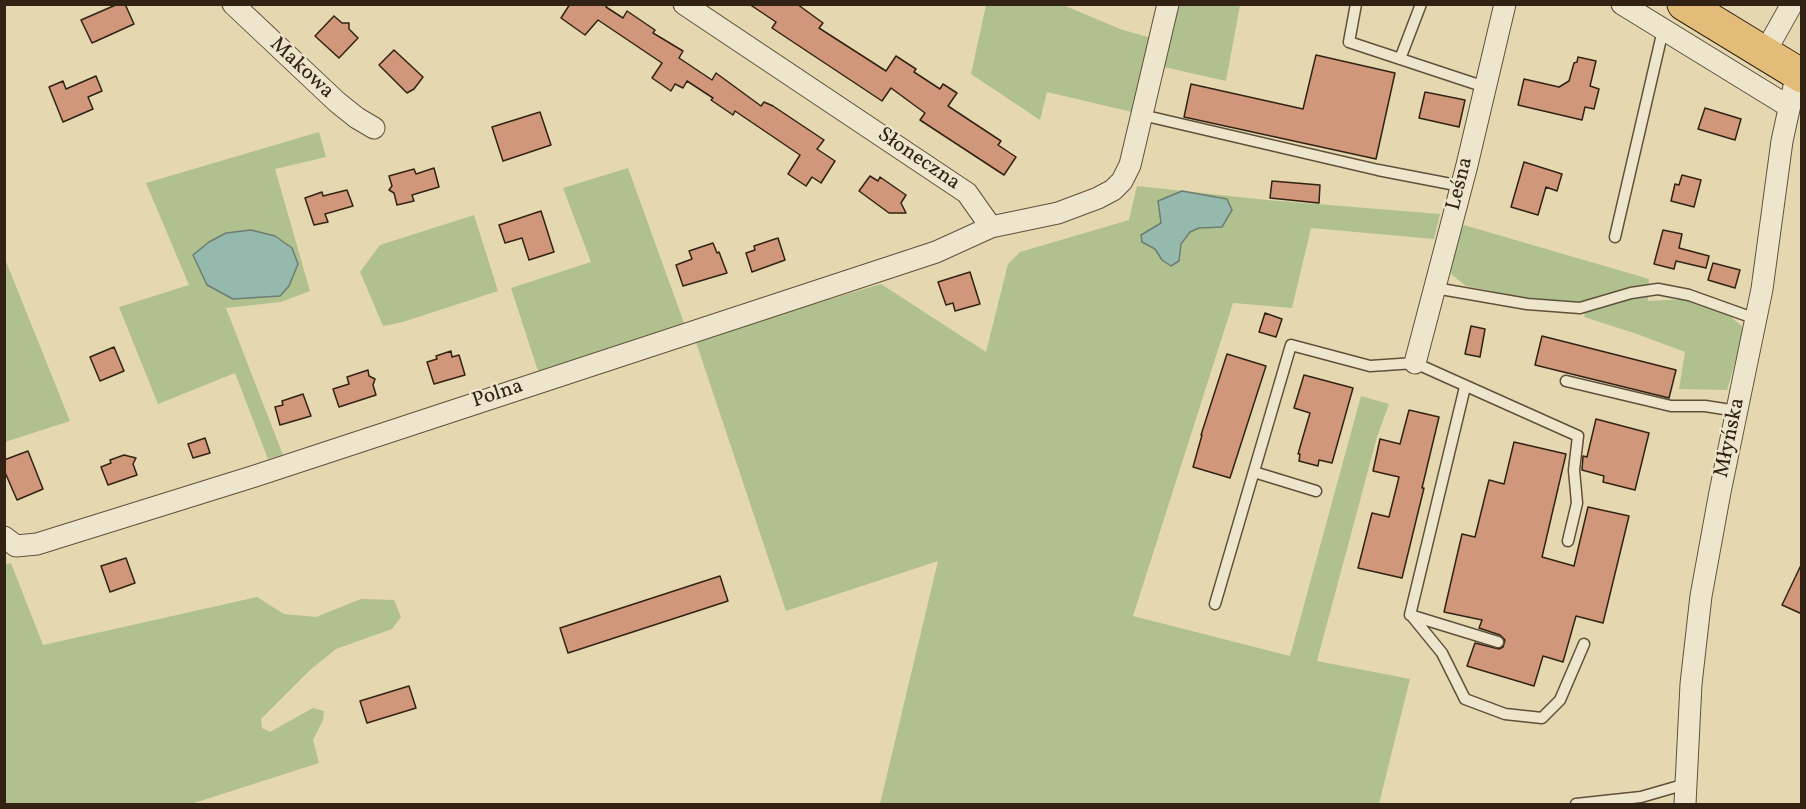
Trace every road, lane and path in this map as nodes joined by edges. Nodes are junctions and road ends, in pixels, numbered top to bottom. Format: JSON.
{"nodes":[{"id":1,"x":233,"y":4,"type":"edge"},
{"id":2,"x":684,"y":4,"type":"edge"},
{"id":3,"x":1168,"y":4,"type":"edge"},
{"id":4,"x":1356,"y":4,"type":"edge"},
{"id":5,"x":1421,"y":4,"type":"edge"},
{"id":6,"x":1505,"y":4,"type":"edge"},
{"id":7,"x":1622,"y":4,"type":"edge"},
{"id":8,"x":1684,"y":4,"type":"edge"},
{"id":9,"x":1792,"y":4,"type":"edge"},
{"id":10,"x":1663,"y":30,"type":"junction"},
{"id":11,"x":1764,"y":54,"type":"junction"},
{"id":12,"x":1400,"y":59,"type":"junction"},
{"id":13,"x":1799,"y":75,"type":"edge"},
{"id":14,"x":1485,"y":87,"type":"junction"},
{"id":15,"x":1788,"y":106,"type":"junction"},
{"id":16,"x":1142,"y":115,"type":"junction"},
{"id":17,"x":374,"y":128,"type":"dead end"},
{"id":18,"x":1461,"y":186,"type":"junction"},
{"id":19,"x":991,"y":227,"type":"junction"},
{"id":20,"x":1615,"y":237,"type":"dead end"},
{"id":21,"x":1435,"y":288,"type":"junction"},
{"id":22,"x":1756,"y":319,"type":"junction"},
{"id":23,"x":1415,"y":363,"type":"junction"},
{"id":24,"x":1566,"y":381,"type":"dead end"},
{"id":25,"x":1465,"y":387,"type":"junction"},
{"id":26,"x":1737,"y":411,"type":"junction"},
{"id":27,"x":1254,"y":472,"type":"junction"},
{"id":28,"x":1316,"y":491,"type":"dead end"},
{"id":29,"x":4,"y":537,"type":"edge"},
{"id":30,"x":1568,"y":541,"type":"dead end"},
{"id":31,"x":1215,"y":604,"type":"dead end"},
{"id":32,"x":1410,"y":615,"type":"junction"},
{"id":33,"x":1498,"y":642,"type":"dead end"},
{"id":34,"x":1584,"y":644,"type":"dead end"},
{"id":35,"x":1686,"y":794,"type":"edge"},
{"id":36,"x":1640,"y":801,"type":"edge"},
{"id":37,"x":1576,"y":804,"type":"edge"}],
"edges":[{"from":1,"to":17,"type":"street","name":"Makowa"},
{"from":2,"to":19,"type":"street","name":"Słoneczna"},
{"from":3,"to":16,"type":"street"},
{"from":4,"to":12,"type":"lane"},
{"from":5,"to":12,"type":"lane"},
{"from":6,"to":14,"type":"street","name":"Leśna"},
{"from":7,"to":10,"type":"street"},
{"from":8,"to":11,"type":"main road"},
{"from":9,"to":11,"type":"street"},
{"from":10,"to":15,"type":"street"},
{"from":10,"to":20,"type":"lane"},
{"from":11,"to":13,"type":"main road"},
{"from":12,"to":14,"type":"lane"},
{"from":13,"to":15,"type":"street","name":"Młyńska"},
{"from":14,"to":18,"type":"street","name":"Leśna"},
{"from":15,"to":22,"type":"street","name":"Młyńska"},
{"from":16,"to":18,"type":"lane"},
{"from":16,"to":19,"type":"street"},
{"from":18,"to":21,"type":"street","name":"Leśna"},
{"from":19,"to":29,"type":"street","name":"Polna"},
{"from":21,"to":22,"type":"lane"},
{"from":21,"to":23,"type":"street","name":"Leśna"},
{"from":22,"to":26,"type":"street","name":"Młyńska"},
{"from":23,"to":25,"type":"lane"},
{"from":23,"to":27,"type":"lane"},
{"from":24,"to":26,"type":"lane"},
{"from":25,"to":30,"type":"lane"},
{"from":25,"to":32,"type":"lane"},
{"from":26,"to":35,"type":"street","name":"Młyńska"},
{"from":27,"to":28,"type":"lane"},
{"from":27,"to":31,"type":"lane"},
{"from":32,"to":33,"type":"lane"},
{"from":32,"to":34,"type":"lane"},
{"from":35,"to":36,"type":"lane"},
{"from":36,"to":37,"type":"lane"}]}
